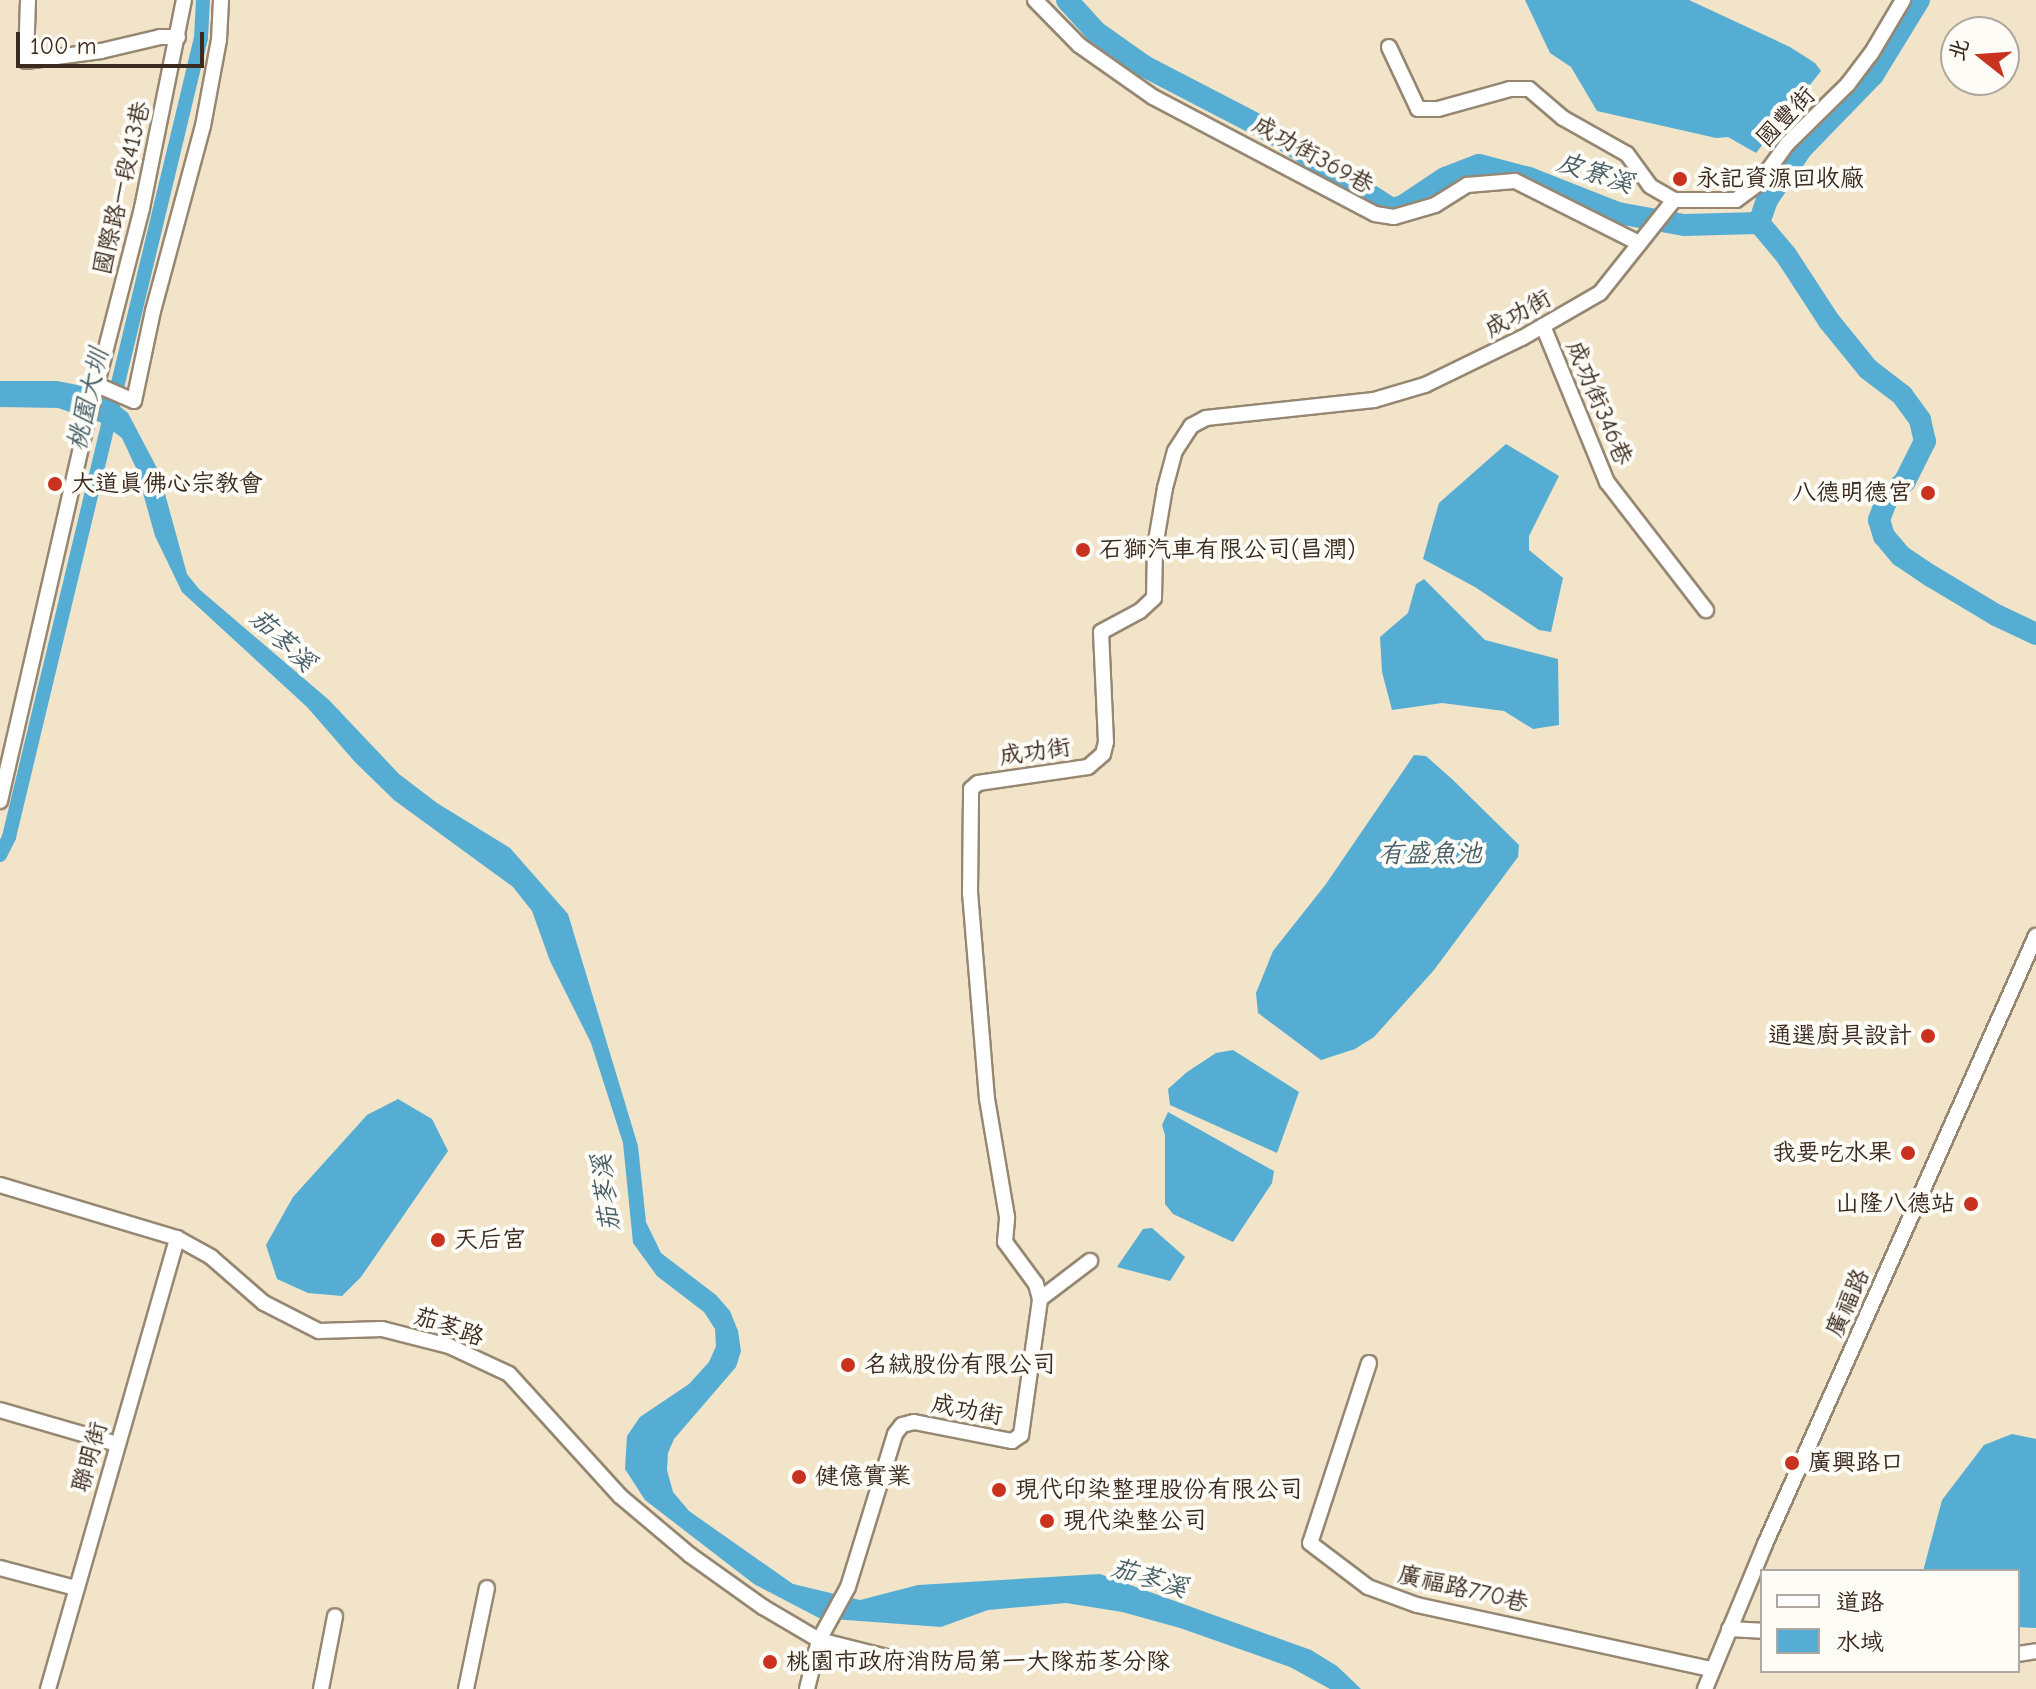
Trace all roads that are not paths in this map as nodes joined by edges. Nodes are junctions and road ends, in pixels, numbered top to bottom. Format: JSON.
{"nodes":[{"id":1,"x":28,"y":0,"type":"edge"},
{"id":2,"x":184,"y":0,"type":"edge"},
{"id":3,"x":221,"y":0,"type":"edge"},
{"id":4,"x":1035,"y":0,"type":"edge"},
{"id":5,"x":1903,"y":0,"type":"edge"},
{"id":6,"x":178,"y":37,"type":"junction"},
{"id":7,"x":1389,"y":47,"type":"dead end"},
{"id":8,"x":1671,"y":203,"type":"junction"},
{"id":9,"x":1639,"y":243,"type":"junction"},
{"id":10,"x":1543,"y":326,"type":"junction"},
{"id":11,"x":97,"y":385,"type":"junction"},
{"id":12,"x":1706,"y":610,"type":"dead end"},
{"id":13,"x":0,"y":801,"type":"edge"},
{"id":14,"x":2036,"y":936,"type":"edge"},
{"id":15,"x":0,"y":1185,"type":"edge"},
{"id":16,"x":177,"y":1238,"type":"junction"},
{"id":17,"x":1090,"y":1261,"type":"dead end"},
{"id":18,"x":1040,"y":1299,"type":"junction"},
{"id":19,"x":1369,"y":1363,"type":"dead end"},
{"id":20,"x":0,"y":1410,"type":"edge"},
{"id":21,"x":117,"y":1444,"type":"junction"},
{"id":22,"x":0,"y":1568,"type":"edge"},
{"id":23,"x":75,"y":1588,"type":"junction"},
{"id":24,"x":487,"y":1588,"type":"dead end"},
{"id":25,"x":335,"y":1616,"type":"dead end"},
{"id":26,"x":1729,"y":1629,"type":"junction"},
{"id":27,"x":1760,"y":1631,"type":"edge"},
{"id":28,"x":819,"y":1640,"type":"junction"},
{"id":29,"x":890,"y":1658,"type":"dead end"},
{"id":30,"x":1711,"y":1669,"type":"junction"},
{"id":31,"x":48,"y":1689,"type":"edge"},
{"id":32,"x":321,"y":1689,"type":"edge"},
{"id":33,"x":466,"y":1689,"type":"edge"},
{"id":34,"x":807,"y":1689,"type":"edge"},
{"id":35,"x":1705,"y":1689,"type":"edge"}],
"edges":[{"from":1,"to":6,"type":"street"},
{"from":2,"to":6,"type":"street","name":"國際路一段413巷"},
{"from":3,"to":11,"type":"street"},
{"from":4,"to":9,"type":"street","name":"成功街369巷"},
{"from":5,"to":8,"type":"street","name":"國豐街"},
{"from":6,"to":11,"type":"street","name":"國際路一段413巷"},
{"from":7,"to":8,"type":"street"},
{"from":8,"to":9,"type":"street","name":"成功街"},
{"from":9,"to":10,"type":"street","name":"成功街"},
{"from":10,"to":12,"type":"street","name":"成功街346巷"},
{"from":10,"to":18,"type":"street","name":"成功街"},
{"from":11,"to":13,"type":"street","name":"國際路一段413巷"},
{"from":14,"to":26,"type":"street","name":"廣福路"},
{"from":15,"to":16,"type":"street","name":"茄苳路"},
{"from":16,"to":21,"type":"street","name":"聯明街"},
{"from":16,"to":28,"type":"street","name":"茄苳路"},
{"from":17,"to":18,"type":"street"},
{"from":18,"to":28,"type":"street","name":"成功街"},
{"from":19,"to":30,"type":"street","name":"廣福路770巷"},
{"from":20,"to":21,"type":"street"},
{"from":21,"to":23,"type":"street","name":"聯明街"},
{"from":22,"to":23,"type":"street"},
{"from":23,"to":31,"type":"street","name":"聯明街"},
{"from":24,"to":33,"type":"street"},
{"from":25,"to":32,"type":"street"},
{"from":26,"to":27,"type":"street"},
{"from":26,"to":30,"type":"street","name":"廣福路"},
{"from":28,"to":29,"type":"street","name":"茄苳路"},
{"from":28,"to":34,"type":"street"},
{"from":30,"to":35,"type":"street","name":"廣福路"}]}
